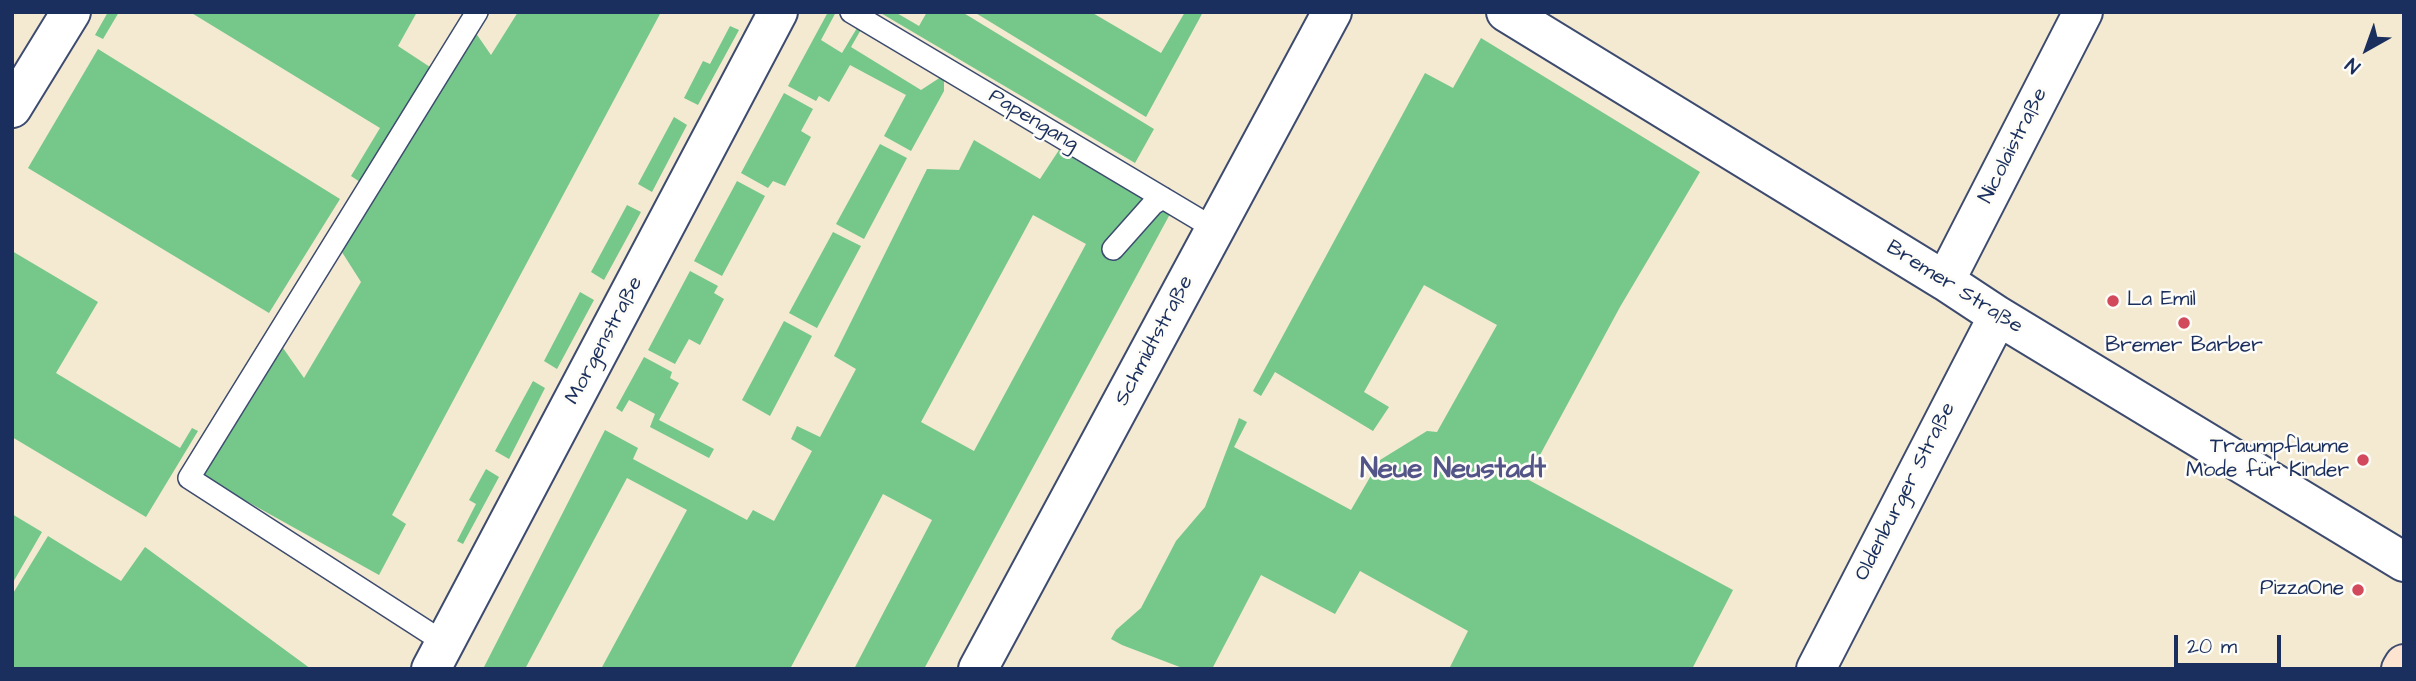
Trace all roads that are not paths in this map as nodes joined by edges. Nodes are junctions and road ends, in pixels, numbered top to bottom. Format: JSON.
{"nodes":[{"id":1,"x":71,"y":12,"type":"edge"},
{"id":2,"x":477,"y":12,"type":"edge"},
{"id":3,"x":778,"y":12,"type":"edge"},
{"id":4,"x":850,"y":12,"type":"edge"},
{"id":5,"x":1332,"y":12,"type":"edge"},
{"id":6,"x":1506,"y":12,"type":"edge"},
{"id":7,"x":2083,"y":12,"type":"edge"},
{"id":8,"x":12,"y":108,"type":"edge"},
{"id":9,"x":1163,"y":198,"type":"junction"},
{"id":10,"x":1215,"y":229,"type":"junction"},
{"id":11,"x":1114,"y":249,"type":"dead end"},
{"id":12,"x":1945,"y":281,"type":"junction"},
{"id":13,"x":1998,"y":316,"type":"junction"},
{"id":14,"x":2404,"y":562,"type":"edge"},
{"id":15,"x":438,"y":656,"type":"edge"},
{"id":16,"x":2404,"y":664,"type":"edge"},
{"id":17,"x":978,"y":669,"type":"edge"},
{"id":18,"x":1816,"y":669,"type":"edge"},
{"id":19,"x":2401,"y":669,"type":"edge"}],
"edges":[{"from":1,"to":8,"type":"street"},
{"from":2,"to":15,"type":"lane"},
{"from":3,"to":15,"type":"street","name":"Morgenstraße"},
{"from":4,"to":9,"type":"lane","name":"Papengang"},
{"from":5,"to":10,"type":"street","name":"Schmidtstraße"},
{"from":6,"to":12,"type":"street","name":"Bremer Straße"},
{"from":7,"to":12,"type":"street","name":"Nicolaistraße"},
{"from":9,"to":10,"type":"lane","name":"Papengang"},
{"from":9,"to":11,"type":"lane"},
{"from":10,"to":17,"type":"street","name":"Schmidtstraße"},
{"from":12,"to":13,"type":"street","name":"Bremer Straße"},
{"from":13,"to":14,"type":"street","name":"Bremer Straße"},
{"from":13,"to":18,"type":"street","name":"Oldenburger Straße"},
{"from":16,"to":19,"type":"main road"}]}
